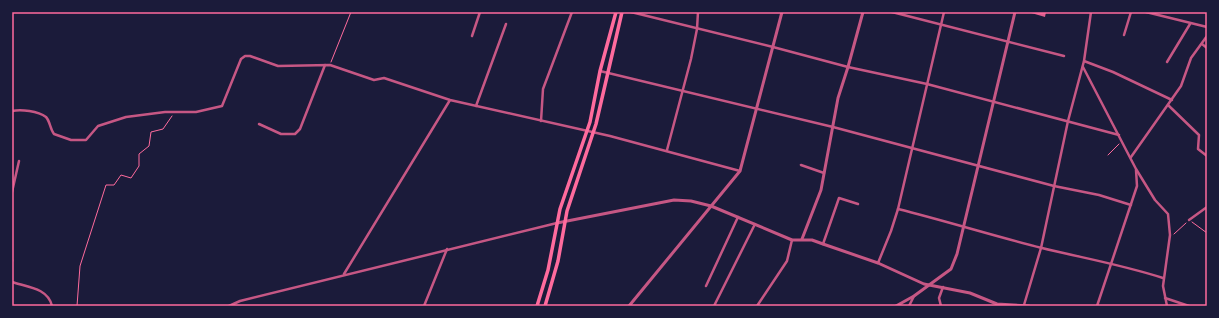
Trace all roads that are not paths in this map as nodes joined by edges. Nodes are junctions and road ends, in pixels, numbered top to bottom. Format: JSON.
{"nodes":[{"id":1,"x":480,"y":12,"type":"edge"},
{"id":2,"x":572,"y":12,"type":"edge"},
{"id":3,"x":616,"y":12,"type":"edge"},
{"id":4,"x":622,"y":12,"type":"edge"},
{"id":5,"x":631,"y":12,"type":"edge"},
{"id":6,"x":698,"y":12,"type":"edge"},
{"id":7,"x":782,"y":12,"type":"edge"},
{"id":8,"x":863,"y":12,"type":"edge"},
{"id":9,"x":892,"y":12,"type":"edge"},
{"id":10,"x":944,"y":12,"type":"edge"},
{"id":11,"x":1015,"y":12,"type":"edge"},
{"id":12,"x":1091,"y":12,"type":"edge"},
{"id":13,"x":1131,"y":12,"type":"edge"},
{"id":14,"x":1146,"y":12,"type":"edge"},
{"id":15,"x":506,"y":24,"type":"dead end"},
{"id":16,"x":941,"y":24,"type":"junction"},
{"id":17,"x":1190,"y":24,"type":"junction"},
{"id":18,"x":1207,"y":27,"type":"edge"},
{"id":19,"x":697,"y":29,"type":"junction"},
{"id":20,"x":1124,"y":35,"type":"dead end"},
{"id":21,"x":472,"y":36,"type":"dead end"},
{"id":22,"x":1207,"y":36,"type":"edge"},
{"id":23,"x":1007,"y":41,"type":"junction"},
{"id":24,"x":1202,"y":44,"type":"junction"},
{"id":25,"x":773,"y":46,"type":"junction"},
{"id":26,"x":1207,"y":48,"type":"edge"},
{"id":27,"x":1064,"y":56,"type":"dead end"},
{"id":28,"x":1084,"y":61,"type":"junction"},
{"id":29,"x":1168,"y":62,"type":"dead end"},
{"id":30,"x":325,"y":65,"type":"junction"},
{"id":31,"x":1082,"y":66,"type":"junction"},
{"id":32,"x":848,"y":67,"type":"junction"},
{"id":33,"x":600,"y":71,"type":"junction"},
{"id":34,"x":607,"y":73,"type":"junction"},
{"id":35,"x":927,"y":84,"type":"junction"},
{"id":36,"x":683,"y":90,"type":"junction"},
{"id":37,"x":450,"y":100,"type":"junction"},
{"id":38,"x":1172,"y":100,"type":"junction"},
{"id":39,"x":993,"y":103,"type":"junction"},
{"id":40,"x":1168,"y":105,"type":"junction"},
{"id":41,"x":476,"y":106,"type":"junction"},
{"id":42,"x":758,"y":108,"type":"junction"},
{"id":43,"x":12,"y":111,"type":"edge"},
{"id":44,"x":541,"y":121,"type":"junction"},
{"id":45,"x":1068,"y":121,"type":"junction"},
{"id":46,"x":259,"y":124,"type":"dead end"},
{"id":47,"x":833,"y":127,"type":"junction"},
{"id":48,"x":587,"y":131,"type":"junction"},
{"id":49,"x":594,"y":132,"type":"junction"},
{"id":50,"x":1119,"y":135,"type":"junction"},
{"id":51,"x":911,"y":147,"type":"junction"},
{"id":52,"x":667,"y":150,"type":"junction"},
{"id":53,"x":1207,"y":156,"type":"edge"},
{"id":54,"x":1131,"y":157,"type":"junction"},
{"id":55,"x":19,"y":161,"type":"dead end"},
{"id":56,"x":801,"y":165,"type":"dead end"},
{"id":57,"x":978,"y":165,"type":"junction"},
{"id":58,"x":1136,"y":169,"type":"junction"},
{"id":59,"x":740,"y":171,"type":"junction"},
{"id":60,"x":824,"y":173,"type":"junction"},
{"id":61,"x":1054,"y":186,"type":"junction"},
{"id":62,"x":12,"y":192,"type":"edge"},
{"id":63,"x":858,"y":204,"type":"dead end"},
{"id":64,"x":1131,"y":205,"type":"junction"},
{"id":65,"x":711,"y":206,"type":"junction"},
{"id":66,"x":1207,"y":207,"type":"edge"},
{"id":67,"x":898,"y":209,"type":"junction"},
{"id":68,"x":738,"y":217,"type":"junction"},
{"id":69,"x":1189,"y":220,"type":"road end"},
{"id":70,"x":557,"y":223,"type":"junction"},
{"id":71,"x":564,"y":223,"type":"junction"},
{"id":72,"x":754,"y":224,"type":"junction"},
{"id":73,"x":963,"y":225,"type":"junction"},
{"id":74,"x":802,"y":239,"type":"junction"},
{"id":75,"x":792,"y":240,"type":"junction"},
{"id":76,"x":823,"y":244,"type":"junction"},
{"id":77,"x":1041,"y":248,"type":"junction"},
{"id":78,"x":447,"y":249,"type":"junction"},
{"id":79,"x":878,"y":264,"type":"junction"},
{"id":80,"x":1112,"y":264,"type":"junction"},
{"id":81,"x":343,"y":274,"type":"junction"},
{"id":82,"x":1163,"y":278,"type":"junction"},
{"id":83,"x":12,"y":282,"type":"edge"},
{"id":84,"x":930,"y":285,"type":"junction"},
{"id":85,"x":706,"y":286,"type":"dead end"},
{"id":86,"x":943,"y":287,"type":"junction"},
{"id":87,"x":914,"y":296,"type":"junction"},
{"id":88,"x":1165,"y":298,"type":"junction"},
{"id":89,"x":1017,"y":305,"type":"edge"},
{"id":90,"x":1024,"y":305,"type":"junction"},
{"id":91,"x":52,"y":306,"type":"edge"},
{"id":92,"x":229,"y":306,"type":"edge"},
{"id":93,"x":424,"y":306,"type":"edge"},
{"id":94,"x":537,"y":306,"type":"edge"},
{"id":95,"x":545,"y":306,"type":"edge"},
{"id":96,"x":629,"y":306,"type":"edge"},
{"id":97,"x":714,"y":306,"type":"edge"},
{"id":98,"x":757,"y":306,"type":"edge"},
{"id":99,"x":896,"y":306,"type":"edge"},
{"id":100,"x":909,"y":306,"type":"edge"},
{"id":101,"x":941,"y":306,"type":"edge"},
{"id":102,"x":1029,"y":306,"type":"edge"},
{"id":103,"x":1097,"y":306,"type":"edge"},
{"id":104,"x":1167,"y":306,"type":"edge"},
{"id":105,"x":1189,"y":306,"type":"edge"}],
"edges":[{"from":1,"to":21,"type":"street"},
{"from":2,"to":44,"type":"street"},
{"from":3,"to":33,"type":"main road"},
{"from":4,"to":34,"type":"main road"},
{"from":5,"to":19,"type":"street"},
{"from":6,"to":19,"type":"street"},
{"from":7,"to":25,"type":"street"},
{"from":8,"to":32,"type":"street"},
{"from":9,"to":16,"type":"street"},
{"from":10,"to":16,"type":"street"},
{"from":11,"to":23,"type":"street"},
{"from":12,"to":28,"type":"street"},
{"from":13,"to":20,"type":"street"},
{"from":14,"to":17,"type":"street"},
{"from":15,"to":41,"type":"street"},
{"from":16,"to":23,"type":"street"},
{"from":16,"to":35,"type":"street"},
{"from":17,"to":18,"type":"street"},
{"from":17,"to":29,"type":"street"},
{"from":19,"to":25,"type":"street"},
{"from":19,"to":36,"type":"street"},
{"from":22,"to":24,"type":"street"},
{"from":23,"to":27,"type":"street"},
{"from":23,"to":39,"type":"street"},
{"from":24,"to":26,"type":"street"},
{"from":24,"to":38,"type":"street"},
{"from":25,"to":32,"type":"street"},
{"from":25,"to":42,"type":"street"},
{"from":28,"to":31,"type":"street"},
{"from":28,"to":38,"type":"street"},
{"from":30,"to":37,"type":"street"},
{"from":30,"to":43,"type":"street"},
{"from":30,"to":46,"type":"street"},
{"from":31,"to":45,"type":"street"},
{"from":31,"to":50,"type":"street"},
{"from":32,"to":35,"type":"street"},
{"from":32,"to":47,"type":"street"},
{"from":33,"to":34,"type":"street"},
{"from":33,"to":48,"type":"main road"},
{"from":34,"to":36,"type":"street"},
{"from":34,"to":49,"type":"main road"},
{"from":35,"to":39,"type":"street"},
{"from":35,"to":51,"type":"street"},
{"from":36,"to":42,"type":"street"},
{"from":36,"to":52,"type":"street"},
{"from":37,"to":41,"type":"street"},
{"from":37,"to":81,"type":"street"},
{"from":38,"to":40,"type":"street"},
{"from":39,"to":45,"type":"street"},
{"from":39,"to":57,"type":"street"},
{"from":40,"to":53,"type":"street"},
{"from":40,"to":54,"type":"street"},
{"from":41,"to":44,"type":"street"},
{"from":42,"to":47,"type":"street"},
{"from":42,"to":59,"type":"street"},
{"from":44,"to":48,"type":"street"},
{"from":45,"to":50,"type":"street"},
{"from":45,"to":61,"type":"street"},
{"from":47,"to":51,"type":"street"},
{"from":47,"to":60,"type":"street"},
{"from":48,"to":49,"type":"street"},
{"from":48,"to":70,"type":"main road"},
{"from":49,"to":52,"type":"street"},
{"from":49,"to":71,"type":"main road"},
{"from":50,"to":54,"type":"street"},
{"from":51,"to":57,"type":"street"},
{"from":51,"to":67,"type":"street"},
{"from":52,"to":59,"type":"street"},
{"from":54,"to":58,"type":"street"},
{"from":55,"to":62,"type":"street"},
{"from":56,"to":60,"type":"street"},
{"from":57,"to":61,"type":"street"},
{"from":57,"to":73,"type":"street"},
{"from":58,"to":64,"type":"street"},
{"from":58,"to":82,"type":"street"},
{"from":59,"to":65,"type":"street"},
{"from":60,"to":74,"type":"street"},
{"from":61,"to":64,"type":"street"},
{"from":61,"to":77,"type":"street"},
{"from":63,"to":76,"type":"street"},
{"from":64,"to":80,"type":"street"},
{"from":65,"to":68,"type":"street"},
{"from":65,"to":71,"type":"street"},
{"from":65,"to":96,"type":"street"},
{"from":66,"to":69,"type":"street"},
{"from":67,"to":73,"type":"street"},
{"from":67,"to":79,"type":"street"},
{"from":68,"to":72,"type":"street"},
{"from":68,"to":85,"type":"street"},
{"from":70,"to":71,"type":"street"},
{"from":70,"to":78,"type":"street"},
{"from":70,"to":94,"type":"main road"},
{"from":71,"to":95,"type":"main road"},
{"from":72,"to":75,"type":"street"},
{"from":72,"to":97,"type":"street"},
{"from":73,"to":77,"type":"street"},
{"from":73,"to":84,"type":"street"},
{"from":74,"to":75,"type":"street"},
{"from":74,"to":76,"type":"street"},
{"from":75,"to":98,"type":"street"},
{"from":76,"to":79,"type":"street"},
{"from":77,"to":80,"type":"street"},
{"from":77,"to":90,"type":"street"},
{"from":78,"to":81,"type":"street"},
{"from":78,"to":93,"type":"street"},
{"from":79,"to":84,"type":"street"},
{"from":80,"to":82,"type":"street"},
{"from":80,"to":103,"type":"street"},
{"from":81,"to":92,"type":"street"},
{"from":82,"to":88,"type":"street"},
{"from":83,"to":91,"type":"street"},
{"from":84,"to":86,"type":"street"},
{"from":84,"to":87,"type":"street"},
{"from":86,"to":89,"type":"street"},
{"from":86,"to":101,"type":"street"},
{"from":87,"to":99,"type":"street"},
{"from":87,"to":100,"type":"street"},
{"from":88,"to":104,"type":"street"},
{"from":88,"to":105,"type":"street"},
{"from":89,"to":90,"type":"street"},
{"from":90,"to":102,"type":"street"}]}
